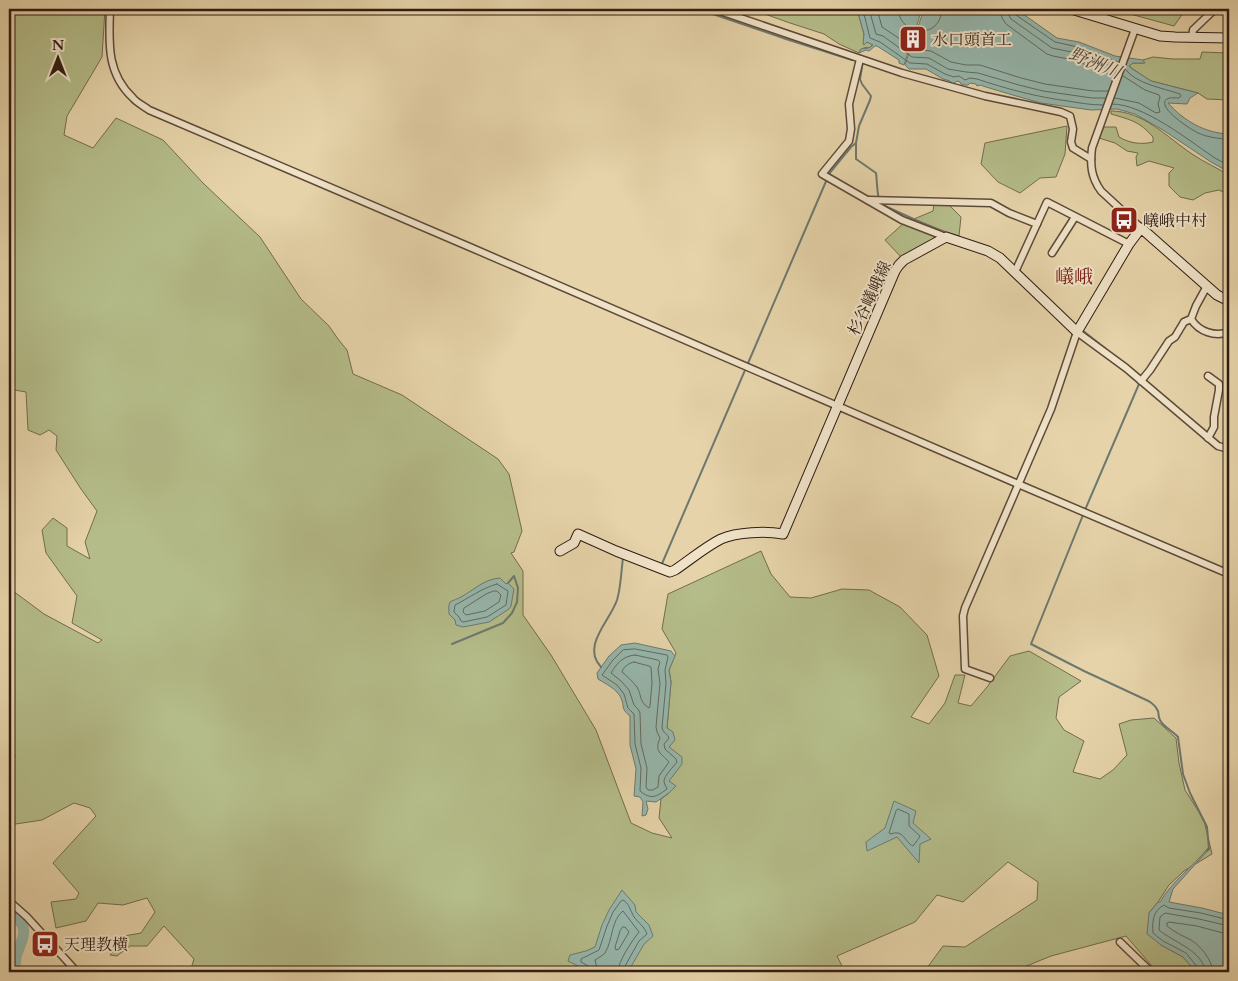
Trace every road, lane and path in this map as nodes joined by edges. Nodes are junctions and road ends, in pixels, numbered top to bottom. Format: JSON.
{"nodes":[{"id":1,"x":110,"y":9,"type":"edge"},
{"id":2,"x":714,"y":9,"type":"edge"},
{"id":3,"x":1071,"y":9,"type":"edge"},
{"id":4,"x":1215,"y":9,"type":"edge"},
{"id":5,"x":1135,"y":29,"type":"junction"},
{"id":6,"x":1192,"y":38,"type":"junction"},
{"id":7,"x":1229,"y":38,"type":"edge"},
{"id":8,"x":860,"y":59,"type":"junction"},
{"id":9,"x":1091,"y":159,"type":"junction"},
{"id":10,"x":867,"y":200,"type":"junction"},
{"id":11,"x":1075,"y":217,"type":"junction"},
{"id":12,"x":1037,"y":224,"type":"junction"},
{"id":13,"x":1141,"y":228,"type":"junction"},
{"id":14,"x":946,"y":237,"type":"junction"},
{"id":15,"x":1129,"y":244,"type":"junction"},
{"id":16,"x":1052,"y":253,"type":"dead end"},
{"id":17,"x":1015,"y":272,"type":"junction"},
{"id":18,"x":1207,"y":286,"type":"junction"},
{"id":19,"x":1229,"y":301,"type":"edge"},
{"id":20,"x":1191,"y":319,"type":"junction"},
{"id":21,"x":1077,"y":332,"type":"junction"},
{"id":22,"x":1229,"y":332,"type":"edge"},
{"id":23,"x":1208,"y":376,"type":"dead end"},
{"id":24,"x":1141,"y":381,"type":"junction"},
{"id":25,"x":838,"y":406,"type":"junction"},
{"id":26,"x":1208,"y":438,"type":"junction"},
{"id":27,"x":1229,"y":449,"type":"edge"},
{"id":28,"x":1018,"y":484,"type":"junction"},
{"id":29,"x":560,"y":551,"type":"dead end"},
{"id":30,"x":1229,"y":574,"type":"edge"},
{"id":31,"x":990,"y":678,"type":"dead end"},
{"id":32,"x":9,"y":901,"type":"edge"},
{"id":33,"x":1120,"y":942,"type":"dead end"},
{"id":34,"x":77,"y":972,"type":"edge"},
{"id":35,"x":1151,"y":972,"type":"edge"}],
"edges":[{"from":1,"to":25,"type":"street"},
{"from":2,"to":8,"type":"street"},
{"from":3,"to":5,"type":"main road"},
{"from":4,"to":6,"type":"street"},
{"from":5,"to":6,"type":"main road"},
{"from":5,"to":9,"type":"street"},
{"from":6,"to":7,"type":"main road"},
{"from":8,"to":9,"type":"street"},
{"from":8,"to":10,"type":"street"},
{"from":9,"to":13,"type":"street"},
{"from":10,"to":12,"type":"street"},
{"from":10,"to":14,"type":"street"},
{"from":11,"to":12,"type":"street"},
{"from":11,"to":15,"type":"street"},
{"from":11,"to":16,"type":"street"},
{"from":12,"to":17,"type":"street"},
{"from":13,"to":15,"type":"main road"},
{"from":13,"to":18,"type":"main road"},
{"from":14,"to":17,"type":"main road"},
{"from":14,"to":25,"type":"main road","name":"杉谷嶬峨線"},
{"from":15,"to":21,"type":"main road"},
{"from":17,"to":21,"type":"main road"},
{"from":18,"to":19,"type":"main road"},
{"from":18,"to":20,"type":"street"},
{"from":20,"to":22,"type":"street"},
{"from":20,"to":24,"type":"street"},
{"from":21,"to":24,"type":"street"},
{"from":21,"to":28,"type":"street"},
{"from":23,"to":26,"type":"street"},
{"from":24,"to":26,"type":"street"},
{"from":25,"to":28,"type":"street"},
{"from":25,"to":29,"type":"main road","name":"杉谷嶬峨線"},
{"from":26,"to":27,"type":"street"},
{"from":28,"to":30,"type":"street"},
{"from":28,"to":31,"type":"street"},
{"from":32,"to":34,"type":"street"},
{"from":33,"to":35,"type":"street"}]}
